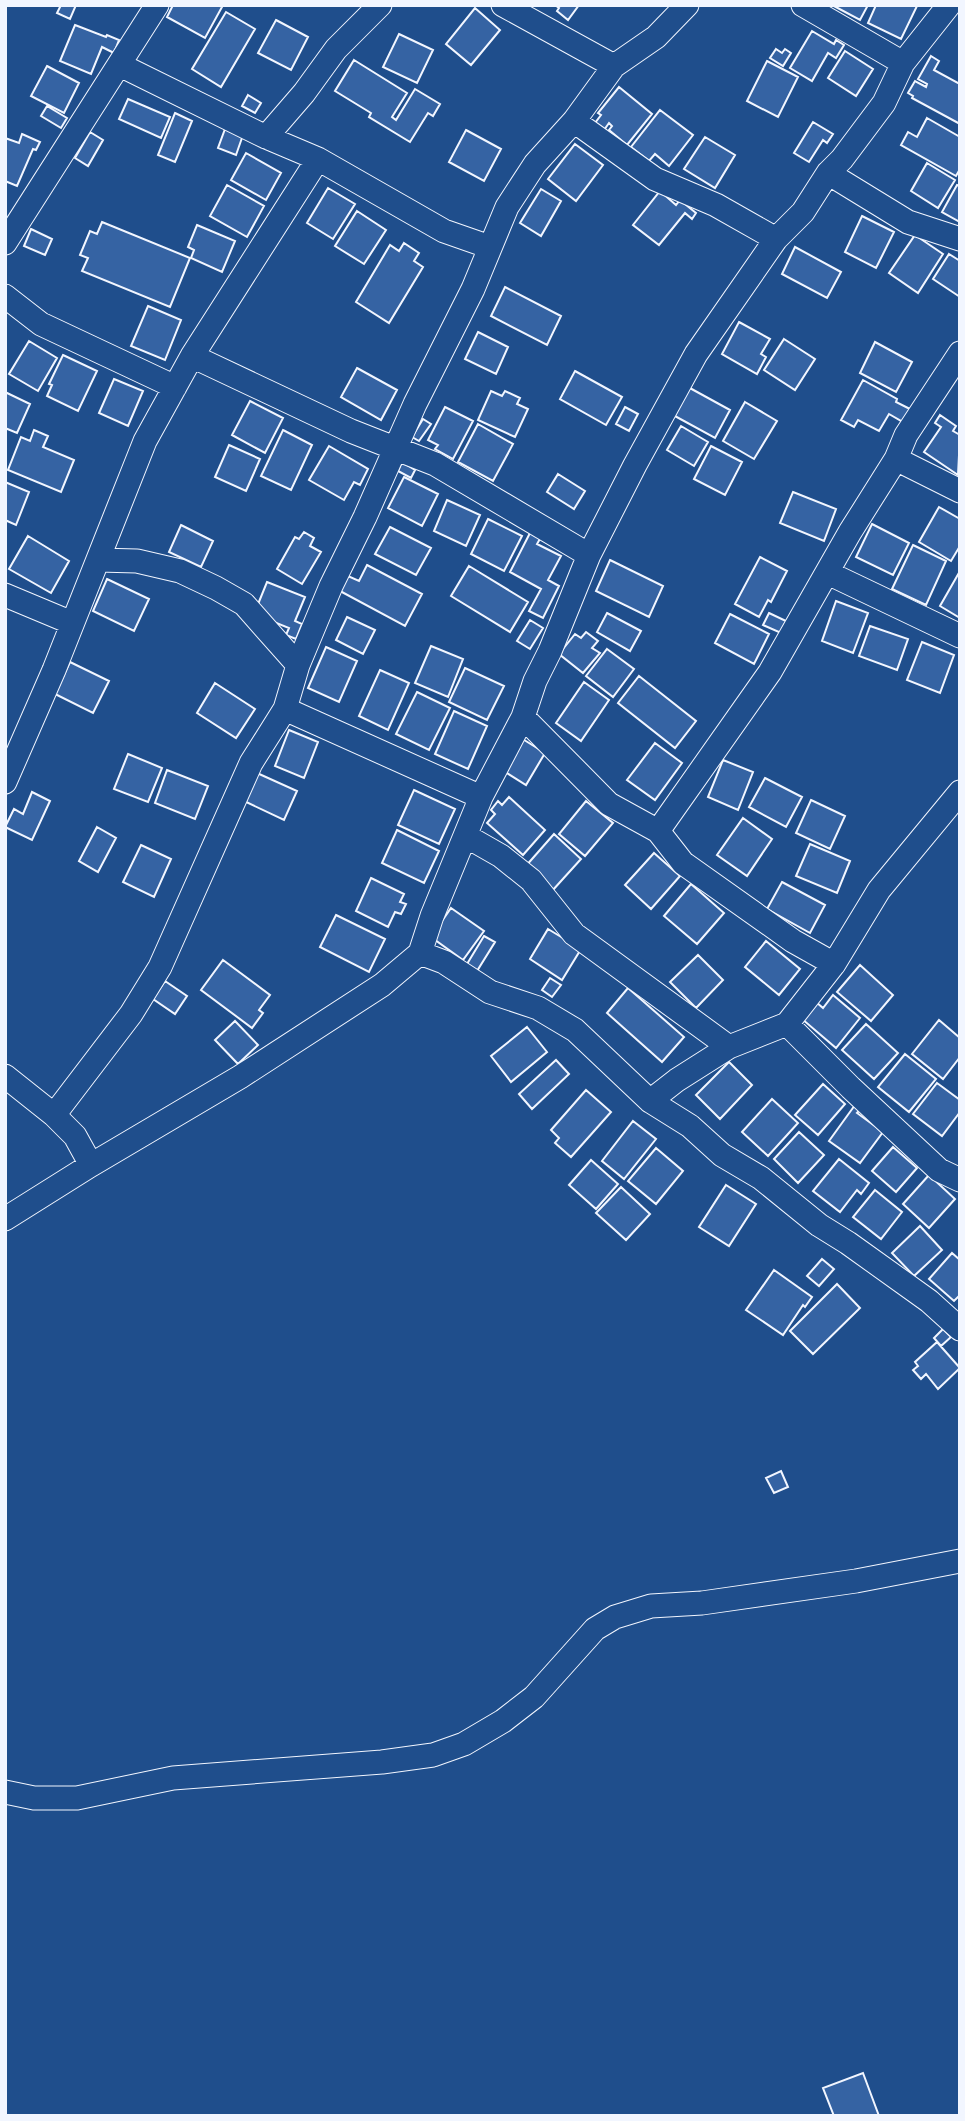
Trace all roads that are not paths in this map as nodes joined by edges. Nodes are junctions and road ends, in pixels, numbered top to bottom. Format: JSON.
{"nodes":[{"id":1,"x":158,"y":5,"type":"edge"},
{"id":2,"x":380,"y":5,"type":"edge"},
{"id":3,"x":503,"y":5,"type":"edge"},
{"id":4,"x":687,"y":5,"type":"edge"},
{"id":5,"x":803,"y":5,"type":"edge"},
{"id":6,"x":953,"y":8,"type":"edge"},
{"id":7,"x":904,"y":63,"type":"junction"},
{"id":8,"x":120,"y":65,"type":"junction"},
{"id":9,"x":614,"y":66,"type":"junction"},
{"id":10,"x":574,"y":121,"type":"junction"},
{"id":11,"x":266,"y":137,"type":"junction"},
{"id":12,"x":318,"y":159,"type":"junction"},
{"id":13,"x":828,"y":173,"type":"junction"},
{"id":14,"x":776,"y":239,"type":"junction"},
{"id":15,"x":960,"y":239,"type":"edge"},
{"id":16,"x":5,"y":243,"type":"edge"},
{"id":17,"x":490,"y":247,"type":"junction"},
{"id":18,"x":5,"y":296,"type":"edge"},
{"id":19,"x":960,"y":354,"type":"edge"},
{"id":20,"x":192,"y":356,"type":"junction"},
{"id":21,"x":175,"y":387,"type":"junction"},
{"id":22,"x":395,"y":447,"type":"junction"},
{"id":23,"x":896,"y":459,"type":"junction"},
{"id":24,"x":960,"y":491,"type":"edge"},
{"id":25,"x":589,"y":555,"type":"junction"},
{"id":26,"x":98,"y":560,"type":"junction"},
{"id":27,"x":828,"y":573,"type":"junction"},
{"id":28,"x":5,"y":594,"type":"edge"},
{"id":29,"x":72,"y":623,"type":"junction"},
{"id":30,"x":960,"y":636,"type":"edge"},
{"id":31,"x":298,"y":665,"type":"junction"},
{"id":32,"x":285,"y":709,"type":"junction"},
{"id":33,"x":523,"y":717,"type":"junction"},
{"id":34,"x":5,"y":782,"type":"edge"},
{"id":35,"x":960,"y":792,"type":"edge"},
{"id":36,"x":481,"y":797,"type":"junction"},
{"id":37,"x":659,"y":831,"type":"junction"},
{"id":38,"x":466,"y":836,"type":"junction"},
{"id":39,"x":420,"y":953,"type":"junction"},
{"id":40,"x":834,"y":964,"type":"junction"},
{"id":41,"x":787,"y":1024,"type":"junction"},
{"id":42,"x":729,"y":1048,"type":"junction"},
{"id":43,"x":5,"y":1076,"type":"edge"},
{"id":44,"x":650,"y":1101,"type":"junction"},
{"id":45,"x":54,"y":1115,"type":"junction"},
{"id":46,"x":91,"y":1165,"type":"junction"},
{"id":47,"x":959,"y":1177,"type":"edge"},
{"id":48,"x":5,"y":1219,"type":"edge"},
{"id":49,"x":960,"y":1329,"type":"edge"},
{"id":50,"x":960,"y":1561,"type":"edge"},
{"id":51,"x":5,"y":1791,"type":"edge"}],
"edges":[{"from":1,"to":8,"type":"street"},
{"from":2,"to":11,"type":"street"},
{"from":3,"to":9,"type":"street"},
{"from":4,"to":9,"type":"street"},
{"from":5,"to":7,"type":"street"},
{"from":6,"to":7,"type":"street"},
{"from":7,"to":13,"type":"street"},
{"from":8,"to":11,"type":"street"},
{"from":8,"to":16,"type":"street"},
{"from":9,"to":10,"type":"street"},
{"from":10,"to":14,"type":"street"},
{"from":10,"to":17,"type":"street"},
{"from":11,"to":12,"type":"street"},
{"from":12,"to":17,"type":"street"},
{"from":12,"to":20,"type":"street"},
{"from":13,"to":14,"type":"street"},
{"from":13,"to":15,"type":"street"},
{"from":14,"to":25,"type":"street"},
{"from":17,"to":22,"type":"street"},
{"from":18,"to":21,"type":"street"},
{"from":19,"to":23,"type":"street"},
{"from":20,"to":21,"type":"street"},
{"from":20,"to":22,"type":"street"},
{"from":21,"to":26,"type":"street"},
{"from":22,"to":25,"type":"street"},
{"from":22,"to":31,"type":"street"},
{"from":23,"to":24,"type":"street"},
{"from":23,"to":27,"type":"street"},
{"from":25,"to":33,"type":"street"},
{"from":26,"to":29,"type":"street"},
{"from":26,"to":31,"type":"street"},
{"from":27,"to":30,"type":"street"},
{"from":27,"to":37,"type":"street"},
{"from":28,"to":29,"type":"street"},
{"from":29,"to":34,"type":"street"},
{"from":31,"to":32,"type":"street"},
{"from":32,"to":36,"type":"street"},
{"from":32,"to":45,"type":"street"},
{"from":33,"to":36,"type":"street"},
{"from":33,"to":37,"type":"street"},
{"from":35,"to":40,"type":"street"},
{"from":36,"to":38,"type":"street"},
{"from":37,"to":40,"type":"street"},
{"from":38,"to":39,"type":"street"},
{"from":38,"to":42,"type":"street"},
{"from":39,"to":44,"type":"street"},
{"from":39,"to":46,"type":"street"},
{"from":40,"to":41,"type":"street"},
{"from":41,"to":42,"type":"street"},
{"from":41,"to":47,"type":"street"},
{"from":42,"to":44,"type":"street"},
{"from":43,"to":45,"type":"street"},
{"from":44,"to":49,"type":"street"},
{"from":45,"to":46,"type":"street"},
{"from":46,"to":48,"type":"street"},
{"from":50,"to":51,"type":"street"}]}
